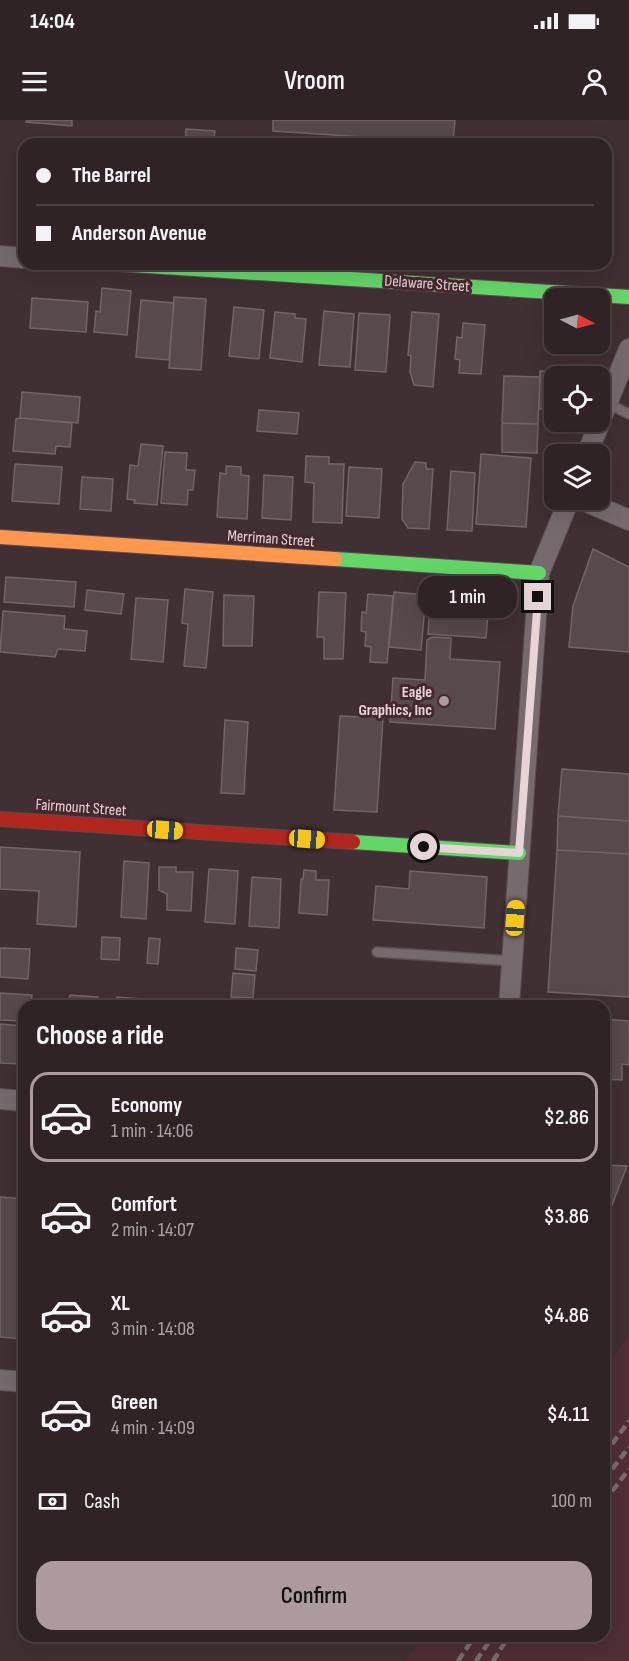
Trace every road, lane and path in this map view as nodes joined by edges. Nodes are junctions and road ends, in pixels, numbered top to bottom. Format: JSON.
{"nodes":[{"id":1,"x":0,"y":256,"type":"edge"},
{"id":2,"x":18,"y":258,"type":"edge"},
{"id":3,"x":210,"y":270,"type":"edge"},
{"id":4,"x":629,"y":297,"type":"edge"},
{"id":5,"x":629,"y":349,"type":"edge"},
{"id":6,"x":610,"y":395,"type":"edge"},
{"id":7,"x":629,"y":414,"type":"edge"},
{"id":8,"x":610,"y":415,"type":"edge"},
{"id":9,"x":565,"y":510,"type":"edge"},
{"id":10,"x":606,"y":510,"type":"edge"},
{"id":11,"x":629,"y":520,"type":"edge"},
{"id":12,"x":0,"y":537,"type":"edge"},
{"id":13,"x":539,"y":573,"type":"junction"},
{"id":14,"x":0,"y":819,"type":"edge"},
{"id":15,"x":519,"y":853,"type":"junction"},
{"id":16,"x":376,"y":952,"type":"dead end"},
{"id":17,"x":512,"y":961,"type":"junction"},
{"id":18,"x":509,"y":1000,"type":"edge"},
{"id":19,"x":0,"y":1099,"type":"edge"},
{"id":20,"x":18,"y":1100,"type":"edge"},
{"id":21,"x":0,"y":1380,"type":"edge"},
{"id":22,"x":18,"y":1382,"type":"edge"}],
"edges":[{"from":1,"to":2,"type":"street"},
{"from":3,"to":4,"type":"street","name":"Delaware Street"},
{"from":5,"to":6,"type":"street"},
{"from":7,"to":8,"type":"lane"},
{"from":9,"to":13,"type":"street"},
{"from":10,"to":11,"type":"street"},
{"from":12,"to":13,"type":"street","name":"Merriman Street"},
{"from":13,"to":15,"type":"street"},
{"from":14,"to":15,"type":"street","name":"Fairmount Street"},
{"from":15,"to":17,"type":"street"},
{"from":16,"to":17,"type":"lane"},
{"from":17,"to":18,"type":"street"},
{"from":19,"to":20,"type":"street"},
{"from":21,"to":22,"type":"street"}]}
